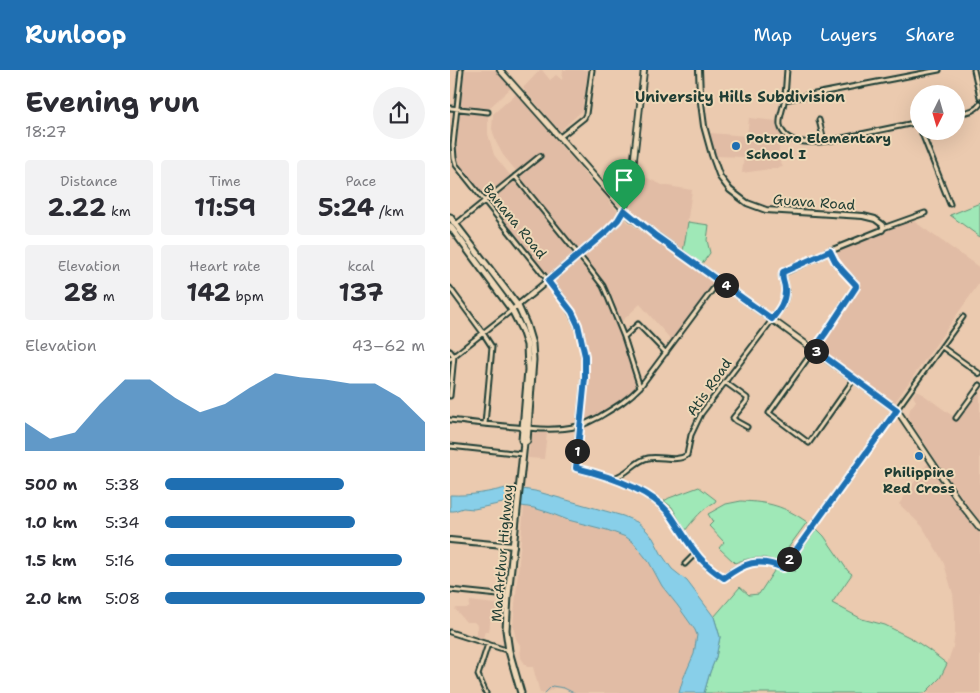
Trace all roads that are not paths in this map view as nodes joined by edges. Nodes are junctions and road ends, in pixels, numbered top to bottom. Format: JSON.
{"nodes":[{"id":1,"x":461,"y":70,"type":"edge"},
{"id":2,"x":500,"y":70,"type":"edge"},
{"id":3,"x":592,"y":70,"type":"edge"},
{"id":4,"x":644,"y":70,"type":"edge"},
{"id":5,"x":699,"y":70,"type":"edge"},
{"id":6,"x":787,"y":70,"type":"edge"},
{"id":7,"x":939,"y":70,"type":"edge"},
{"id":8,"x":974,"y":70,"type":"edge"},
{"id":9,"x":980,"y":97,"type":"edge"},
{"id":10,"x":784,"y":100,"type":"junction"},
{"id":11,"x":980,"y":104,"type":"edge"},
{"id":12,"x":450,"y":108,"type":"edge"},
{"id":13,"x":457,"y":108,"type":"junction"},
{"id":14,"x":488,"y":112,"type":"dead end"},
{"id":15,"x":965,"y":112,"type":"edge"},
{"id":16,"x":819,"y":120,"type":"dead end"},
{"id":17,"x":910,"y":125,"type":"edge"},
{"id":18,"x":560,"y":137,"type":"junction"},
{"id":19,"x":925,"y":140,"type":"edge"},
{"id":20,"x":824,"y":142,"type":"junction"},
{"id":21,"x":540,"y":156,"type":"dead end"},
{"id":22,"x":515,"y":176,"type":"junction"},
{"id":23,"x":484,"y":201,"type":"junction"},
{"id":24,"x":950,"y":204,"type":"dead end"},
{"id":25,"x":624,"y":210,"type":"junction"},
{"id":26,"x":925,"y":213,"type":"dead end"},
{"id":27,"x":450,"y":217,"type":"edge"},
{"id":28,"x":452,"y":226,"type":"edge"},
{"id":29,"x":883,"y":228,"type":"junction"},
{"id":30,"x":830,"y":251,"type":"junction"},
{"id":31,"x":579,"y":255,"type":"junction"},
{"id":32,"x":719,"y":280,"type":"junction"},
{"id":33,"x":548,"y":281,"type":"junction"},
{"id":34,"x":450,"y":288,"type":"edge"},
{"id":35,"x":518,"y":306,"type":"junction"},
{"id":36,"x":512,"y":310,"type":"junction"},
{"id":37,"x":963,"y":317,"type":"dead end"},
{"id":38,"x":772,"y":319,"type":"junction"},
{"id":39,"x":484,"y":333,"type":"junction"},
{"id":40,"x":624,"y":337,"type":"junction"},
{"id":41,"x":942,"y":347,"type":"junction"},
{"id":42,"x":814,"y":349,"type":"junction"},
{"id":43,"x":450,"y":351,"type":"edge"},
{"id":44,"x":666,"y":353,"type":"junction"},
{"id":45,"x":454,"y":356,"type":"junction"},
{"id":46,"x":450,"y":359,"type":"edge"},
{"id":47,"x":980,"y":374,"type":"edge"},
{"id":48,"x":854,"y":379,"type":"junction"},
{"id":49,"x":725,"y":382,"type":"junction"},
{"id":50,"x":980,"y":385,"type":"edge"},
{"id":51,"x":640,"y":388,"type":"junction"},
{"id":52,"x":450,"y":396,"type":"edge"},
{"id":53,"x":897,"y":410,"type":"junction"},
{"id":54,"x":956,"y":418,"type":"dead end"},
{"id":55,"x":450,"y":420,"type":"edge"},
{"id":56,"x":485,"y":424,"type":"junction"},
{"id":57,"x":580,"y":426,"type":"junction"},
{"id":58,"x":747,"y":427,"type":"dead end"},
{"id":59,"x":525,"y":428,"type":"junction"},
{"id":60,"x":450,"y":446,"type":"edge"},
{"id":61,"x":522,"y":454,"type":"junction"},
{"id":62,"x":613,"y":479,"type":"junction"},
{"id":63,"x":980,"y":528,"type":"edge"},
{"id":64,"x":450,"y":540,"type":"edge"},
{"id":65,"x":514,"y":546,"type":"junction"},
{"id":66,"x":696,"y":553,"type":"junction"},
{"id":67,"x":685,"y":564,"type":"dead end"},
{"id":68,"x":450,"y":590,"type":"edge"},
{"id":69,"x":508,"y":596,"type":"junction"},
{"id":70,"x":451,"y":632,"type":"edge"},
{"id":71,"x":450,"y":638,"type":"edge"},
{"id":72,"x":488,"y":644,"type":"junction"},
{"id":73,"x":509,"y":651,"type":"junction"},
{"id":74,"x":486,"y":693,"type":"edge"},
{"id":75,"x":519,"y":693,"type":"edge"}],
"edges":[{"from":1,"to":13,"type":"street","name":"Banana Road"},
{"from":2,"to":18,"type":"main road"},
{"from":3,"to":18,"type":"street"},
{"from":4,"to":25,"type":"main road"},
{"from":5,"to":29,"type":"street","name":"Guava Road"},
{"from":6,"to":10,"type":"street"},
{"from":7,"to":10,"type":"street"},
{"from":8,"to":9,"type":"street"},
{"from":10,"to":20,"type":"street"},
{"from":11,"to":15,"type":"street"},
{"from":12,"to":13,"type":"street"},
{"from":13,"to":14,"type":"street"},
{"from":13,"to":23,"type":"street","name":"Banana Road"},
{"from":16,"to":20,"type":"street"},
{"from":17,"to":20,"type":"street"},
{"from":18,"to":25,"type":"main road"},
{"from":19,"to":24,"type":"street"},
{"from":21,"to":22,"type":"street"},
{"from":22,"to":23,"type":"street"},
{"from":22,"to":31,"type":"street"},
{"from":23,"to":28,"type":"street"},
{"from":23,"to":33,"type":"street","name":"Banana Road"},
{"from":25,"to":31,"type":"street"},
{"from":25,"to":32,"type":"main road"},
{"from":26,"to":29,"type":"street"},
{"from":27,"to":28,"type":"highway","name":"MacArthur Highway"},
{"from":28,"to":35,"type":"highway","name":"MacArthur Highway"},
{"from":28,"to":36,"type":"highway","name":"MacArthur Highway"},
{"from":29,"to":30,"type":"street"},
{"from":30,"to":38,"type":"street"},
{"from":30,"to":42,"type":"street"},
{"from":31,"to":33,"type":"street"},
{"from":31,"to":40,"type":"street"},
{"from":32,"to":38,"type":"main road"},
{"from":32,"to":44,"type":"street"},
{"from":33,"to":35,"type":"street"},
{"from":33,"to":57,"type":"street","name":"Banana Road"},
{"from":34,"to":39,"type":"street"},
{"from":35,"to":36,"type":"street"},
{"from":35,"to":59,"type":"highway","name":"MacArthur Highway"},
{"from":36,"to":39,"type":"street"},
{"from":36,"to":59,"type":"highway","name":"MacArthur Highway"},
{"from":37,"to":41,"type":"street"},
{"from":38,"to":42,"type":"main road"},
{"from":38,"to":49,"type":"street","name":"Atis Road"},
{"from":39,"to":45,"type":"street"},
{"from":39,"to":56,"type":"street"},
{"from":40,"to":44,"type":"street"},
{"from":40,"to":51,"type":"street"},
{"from":41,"to":47,"type":"street"},
{"from":41,"to":53,"type":"street"},
{"from":42,"to":48,"type":"main road"},
{"from":42,"to":48,"type":"street"},
{"from":43,"to":45,"type":"street"},
{"from":44,"to":51,"type":"street"},
{"from":45,"to":46,"type":"street"},
{"from":45,"to":52,"type":"street"},
{"from":48,"to":53,"type":"main road"},
{"from":49,"to":58,"type":"street"},
{"from":49,"to":62,"type":"street","name":"Atis Road"},
{"from":50,"to":54,"type":"street"},
{"from":51,"to":57,"type":"street"},
{"from":53,"to":63,"type":"main road"},
{"from":53,"to":66,"type":"street"},
{"from":55,"to":56,"type":"street"},
{"from":56,"to":59,"type":"street"},
{"from":57,"to":59,"type":"street"},
{"from":57,"to":62,"type":"street","name":"Banana Road"},
{"from":59,"to":61,"type":"highway","name":"MacArthur Highway"},
{"from":60,"to":61,"type":"street"},
{"from":61,"to":65,"type":"highway","name":"MacArthur Highway"},
{"from":62,"to":66,"type":"street"},
{"from":64,"to":65,"type":"street"},
{"from":65,"to":69,"type":"highway","name":"MacArthur Highway"},
{"from":66,"to":67,"type":"street"},
{"from":68,"to":69,"type":"street"},
{"from":69,"to":73,"type":"highway","name":"MacArthur Highway"},
{"from":70,"to":71,"type":"street"},
{"from":70,"to":72,"type":"street"},
{"from":72,"to":73,"type":"street"},
{"from":72,"to":74,"type":"street"},
{"from":73,"to":75,"type":"highway","name":"MacArthur Highway"}]}
